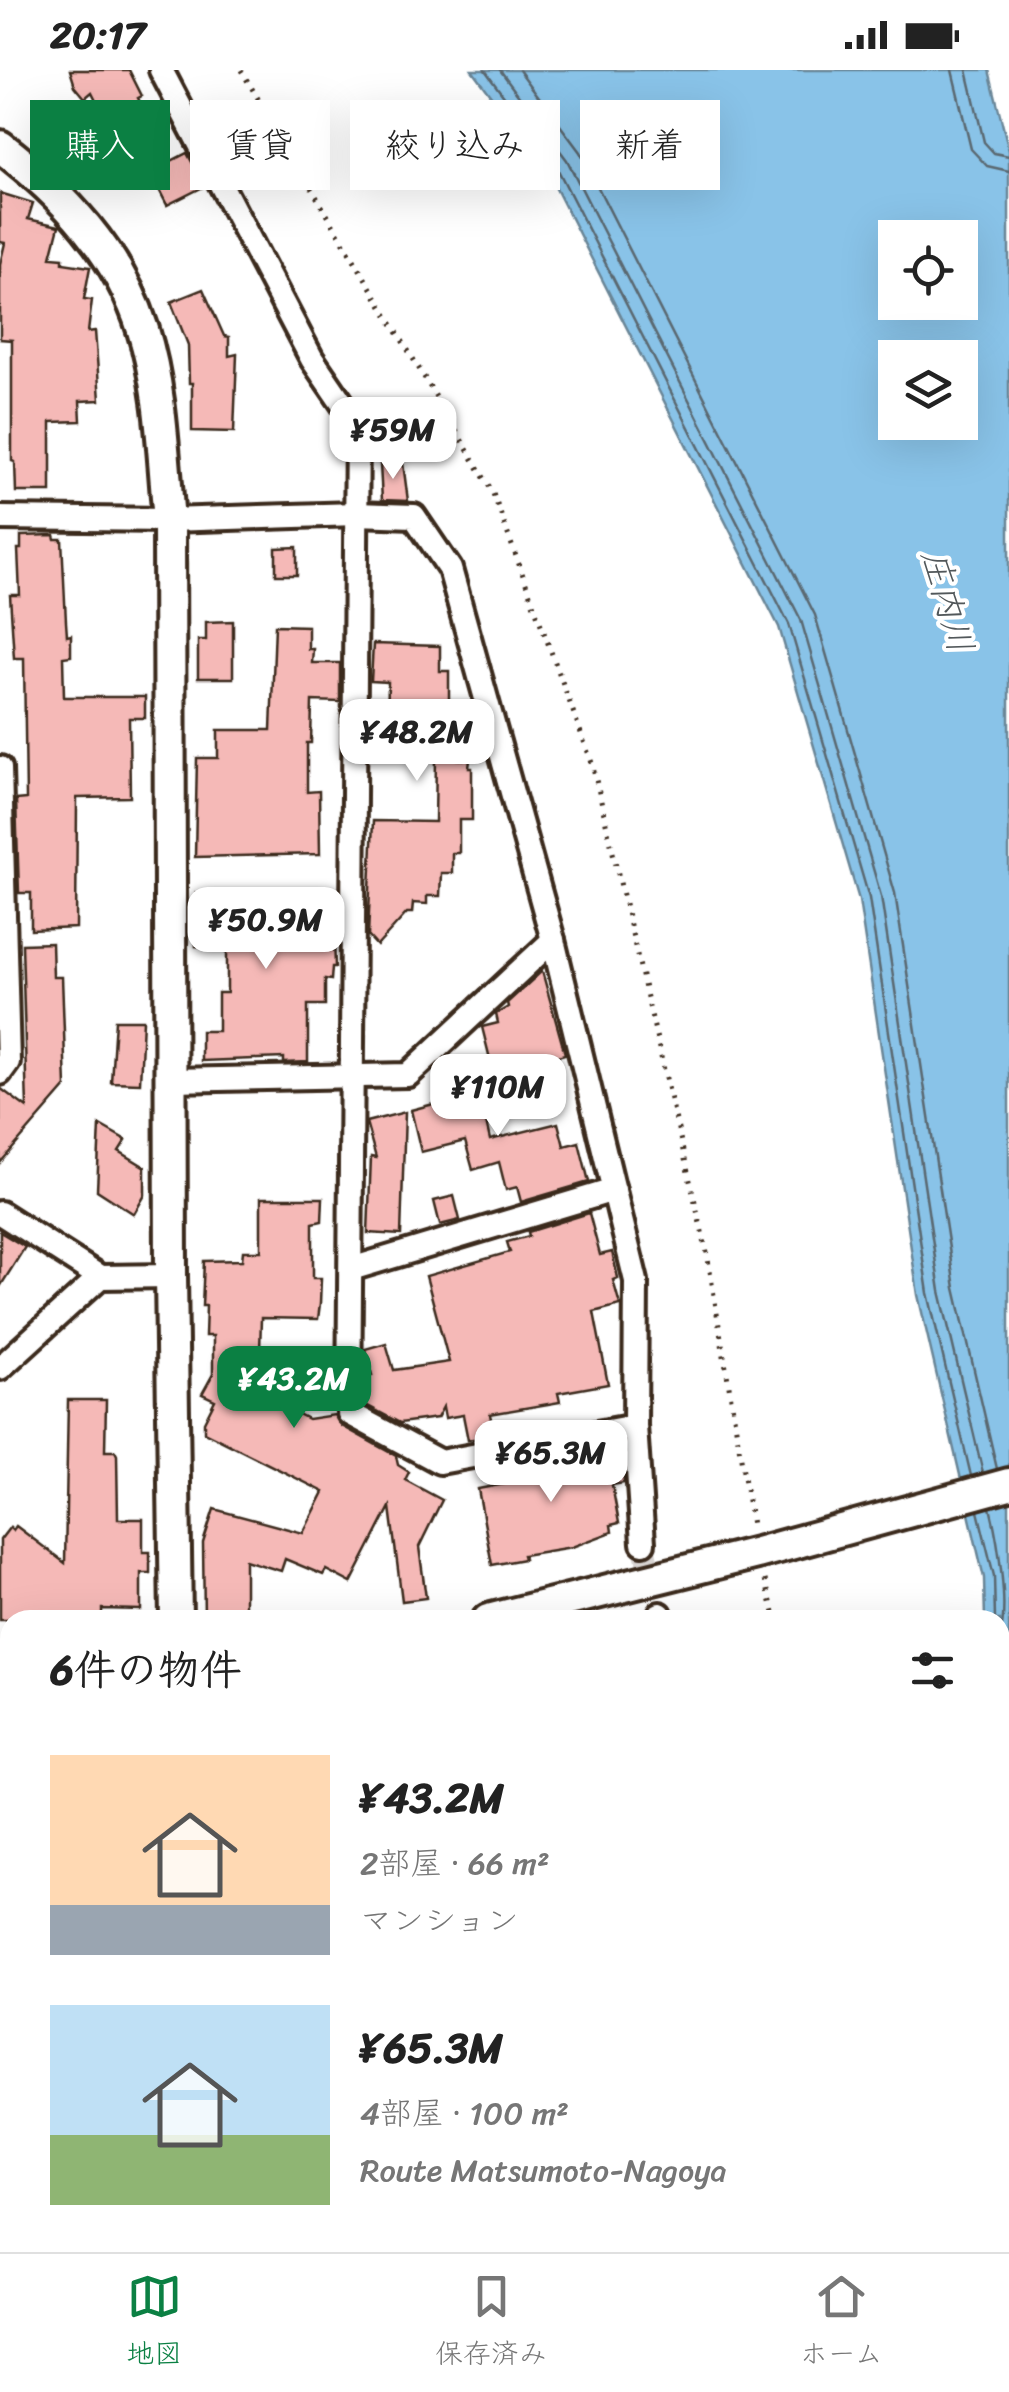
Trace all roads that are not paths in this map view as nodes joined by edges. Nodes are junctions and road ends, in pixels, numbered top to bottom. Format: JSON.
{"nodes":[{"id":1,"x":161,"y":70,"type":"edge"},
{"id":2,"x":0,"y":146,"type":"edge"},
{"id":3,"x":356,"y":514,"type":"junction"},
{"id":4,"x":0,"y":518,"type":"edge"},
{"id":5,"x":169,"y":520,"type":"junction"},
{"id":6,"x":0,"y":768,"type":"edge"},
{"id":7,"x":553,"y":940,"type":"junction"},
{"id":8,"x":3,"y":1010,"type":"edge"},
{"id":9,"x":0,"y":1073,"type":"edge"},
{"id":10,"x":352,"y":1078,"type":"junction"},
{"id":11,"x":172,"y":1080,"type":"junction"},
{"id":12,"x":614,"y":1190,"type":"junction"},
{"id":13,"x":0,"y":1213,"type":"edge"},
{"id":14,"x":350,"y":1269,"type":"junction"},
{"id":15,"x":100,"y":1276,"type":"junction"},
{"id":16,"x":171,"y":1276,"type":"junction"},
{"id":17,"x":0,"y":1368,"type":"edge"},
{"id":18,"x":635,"y":1426,"type":"junction"},
{"id":19,"x":1009,"y":1484,"type":"edge"},
{"id":20,"x":643,"y":1543,"type":"tunnel mouth"},
{"id":21,"x":176,"y":1610,"type":"edge"},
{"id":22,"x":528,"y":1610,"type":"edge"}],
"edges":[{"from":1,"to":3,"type":"street"},
{"from":2,"to":5,"type":"street"},
{"from":3,"to":5,"type":"street"},
{"from":3,"to":7,"type":"street"},
{"from":3,"to":10,"type":"street"},
{"from":4,"to":5,"type":"street"},
{"from":5,"to":11,"type":"street"},
{"from":6,"to":8,"type":"street"},
{"from":7,"to":10,"type":"street"},
{"from":7,"to":12,"type":"street"},
{"from":8,"to":9,"type":"street"},
{"from":10,"to":11,"type":"street"},
{"from":10,"to":14,"type":"street"},
{"from":11,"to":16,"type":"street"},
{"from":12,"to":14,"type":"street"},
{"from":12,"to":18,"type":"street"},
{"from":13,"to":15,"type":"street"},
{"from":14,"to":18,"type":"street"},
{"from":15,"to":16,"type":"street"},
{"from":15,"to":17,"type":"street"},
{"from":16,"to":21,"type":"street"},
{"from":18,"to":20,"type":"street"},
{"from":19,"to":22,"type":"street"}]}
